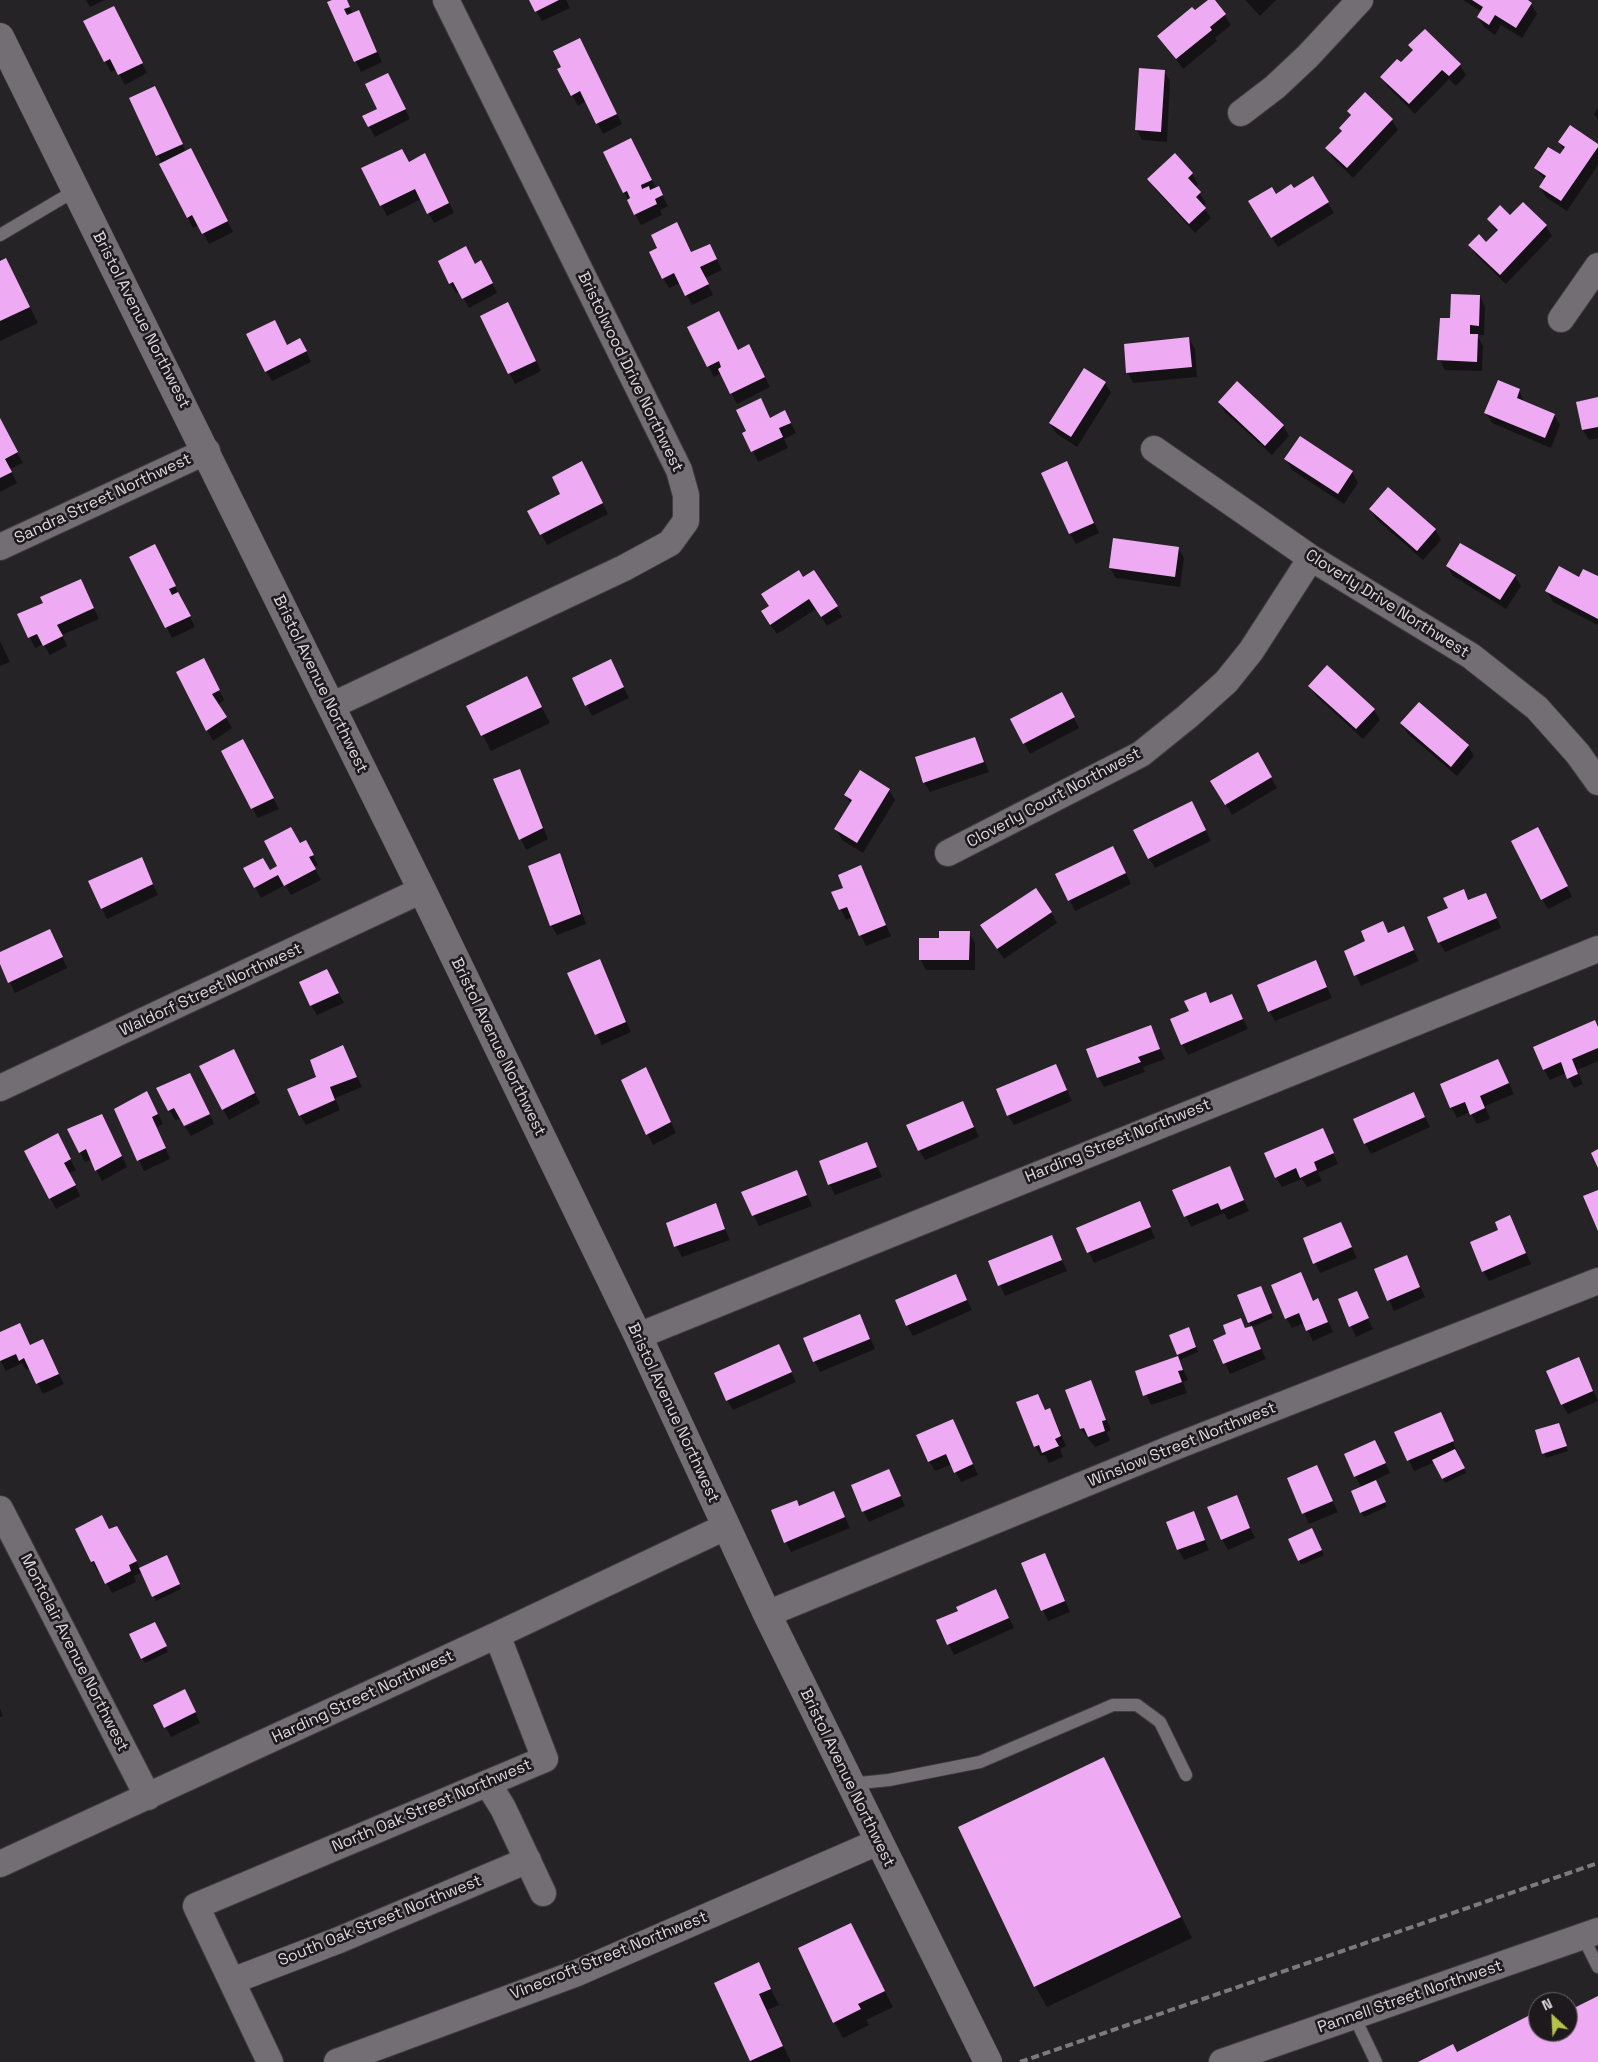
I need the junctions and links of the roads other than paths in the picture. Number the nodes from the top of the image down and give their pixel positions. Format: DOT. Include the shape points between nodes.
graph roads {
  1 [pos="446,0"];
  2 [pos="1360,0"];
  3 [pos="0,37"];
  4 [pos="1241,112"];
  5 [pos="76,190"];
  6 [pos="0,235"];
  7 [pos="1598,266"];
  8 [pos="1561,319"];
  9 [pos="1154,449"];
  10 [pos="207,451"];
  11 [pos="0,547"];
  12 [pos="1311,558"];
  13 [pos="331,706"];
  14 [pos="1598,782"];
  15 [pos="948,854"];
  16 [pos="422,890"];
  17 [pos="1598,949"];
  18 [pos="0,1088"];
  19 [pos="1598,1281"];
  20 [pos="638,1336"];
  21 [pos="0,1509"];
  22 [pos="725,1527"];
  23 [pos="767,1614"];
  24 [pos="497,1636"];
  25 [pos="1186,1775"];
  26 [pos="488,1784"];
  27 [pos="850,1784"];
  28 [pos="148,1796"];
  29 [pos="878,1842"];
  30 [pos="528,1860"];
  31 [pos="0,1864"];
  32 [pos="543,1893"];
  33 [pos="1590,1934"];
  34 [pos="1598,1967"];
  35 [pos="232,1981"];
  36 [pos="1354,2016"];
  37 [pos="270,2062"];
  38 [pos="337,2062"];
  39 [pos="988,2062"];
  40 [pos="1222,2062"];
  41 [pos="1376,2062"];
  1 -- 13 [label="street, Bristolwood Drive Northwest" via="679,470 686,496 686,521 670,543 624,568"];
  2 -- 4 [label="street" via="1308,56 1275,87"];
  3 -- 5 [label="street, Bristol Avenue Northwest"];
  5 -- 6 [label="lane"];
  5 -- 10 [label="street, Bristol Avenue Northwest"];
  7 -- 8 [label="street"];
  9 -- 12 [label="street, Cloverly Drive Northwest"];
  10 -- 11 [label="street, Sandra Street Northwest"];
  10 -- 13 [label="street, Bristol Avenue Northwest"];
  12 -- 14 [label="street, Cloverly Drive Northwest" via="1470,656 1515,690 1553,725"];
  12 -- 15 [label="street, Cloverly Court Northwest" via="1226,682 1188,716 1141,754"];
  13 -- 16 [label="street, Bristol Avenue Northwest"];
  16 -- 18 [label="street, Waldorf Street Northwest"];
  16 -- 20 [label="street, Bristol Avenue Northwest"];
  17 -- 20 [label="street, Harding Street Northwest"];
  19 -- 23 [label="street, Winslow Street Northwest" via="1177,1446"];
  20 -- 22 [label="street, Bristol Avenue Northwest"];
  21 -- 28 [label="street, Montclair Avenue Northwest"];
  22 -- 23 [label="street, Bristol Avenue Northwest"];
  22 -- 24 [label="street, Harding Street Northwest"];
  23 -- 27 [label="street, Bristol Avenue Northwest"];
  24 -- 26 [label="street, North Oak Street Northwest" via="545,1759"];
  24 -- 28 [label="street, Harding Street Northwest"];
  25 -- 27 [label="lane" via="1160,1722 1137,1706 1113,1705 980,1762 889,1780"];
  26 -- 30 [label="street"];
  26 -- 35 [label="street, North Oak Street Northwest" via="196,1906"];
  27 -- 29 [label="street, Bristol Avenue Northwest"];
  28 -- 31 [label="street, Harding Street Northwest"];
  29 -- 38 [label="street, Vinecroft Street Northwest" via="577,1973"];
  29 -- 39 [label="street, Bristol Avenue Northwest"];
  30 -- 32 [label="street"];
  30 -- 35 [label="street, South Oak Street Northwest" via="339,1940"];
  33 -- 34 [label="lane"];
  33 -- 36 [label="street, Pannell Street Northwest"];
  35 -- 37 [label="street"];
  36 -- 40 [label="street, Pannell Street Northwest"];
  36 -- 41 [label="lane"];
}
